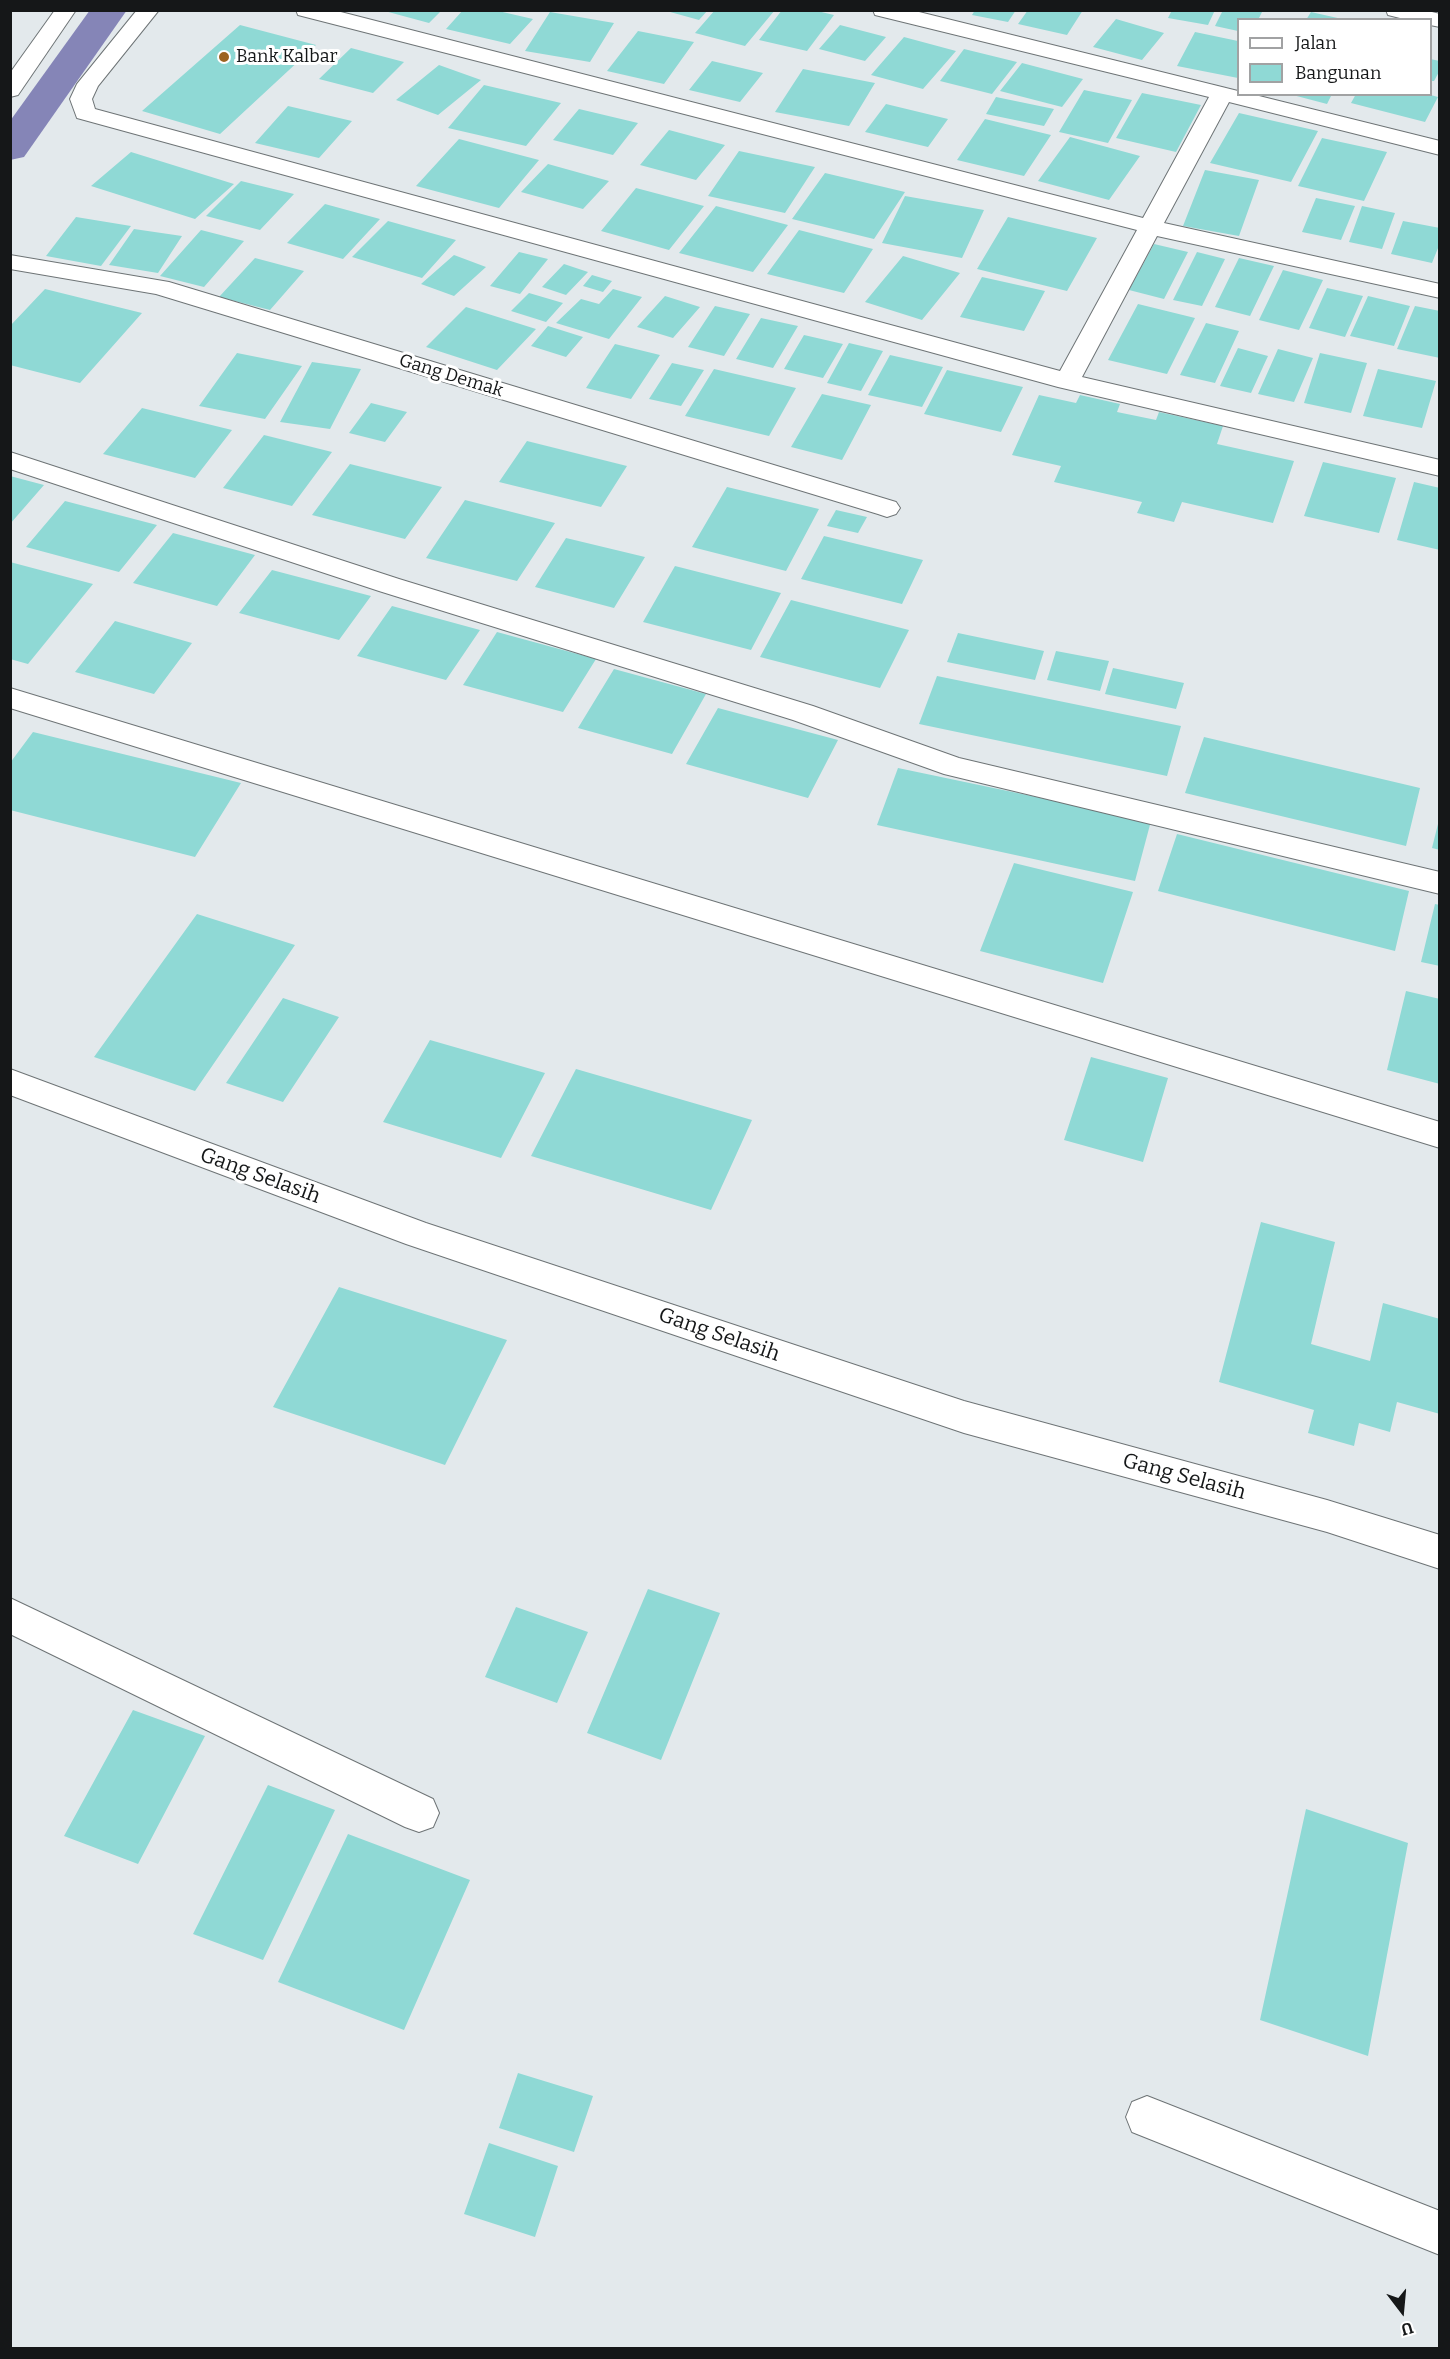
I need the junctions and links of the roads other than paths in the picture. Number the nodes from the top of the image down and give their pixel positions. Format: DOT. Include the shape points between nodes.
graph roads {
  1 [pos="66,10"];
  2 [pos="149,10"];
  3 [pos="306,10"];
  4 [pos="883,10"];
  5 [pos="1396,10"];
  6 [pos="1428,18"];
  7 [pos="10,90"];
  8 [pos="1222,94"];
  9 [pos="1440,148"];
  10 [pos="1151,227"];
  11 [pos="10,262"];
  12 [pos="1440,291"];
  13 [pos="1067,381"];
  14 [pos="10,460"];
  15 [pos="1440,468"];
  16 [pos="887,508"];
  17 [pos="10,698"];
  18 [pos="1440,883"];
  19 [pos="10,1083"];
  20 [pos="1436,1134"];
  21 [pos="1440,1552"];
  22 [pos="10,1615"];
  23 [pos="419,1813"];
  24 [pos="1147,2117"];
  25 [pos="1440,2233"];
  1 -- 7 [label="street"];
  2 -- 13 [label="street" via="88,84 81,99 85,113"];
  3 -- 10 [label="street"];
  4 -- 8 [label="street"];
  5 -- 6 [label="street"];
  8 -- 9 [label="street"];
  8 -- 10 [label="street"];
  10 -- 12 [label="street"];
  10 -- 13 [label="street"];
  11 -- 16 [label="street, Gang Demak" via="160,287"];
  13 -- 15 [label="street"];
  14 -- 18 [label="street" via="389,585 803,713 954,767"];
  17 -- 20 [label="street"];
  19 -- 21 [label="street, Gang Selasih" via="418,1234 964,1417 1327,1516"];
  22 -- 23 [label="street"];
  24 -- 25 [label="street"];
}
